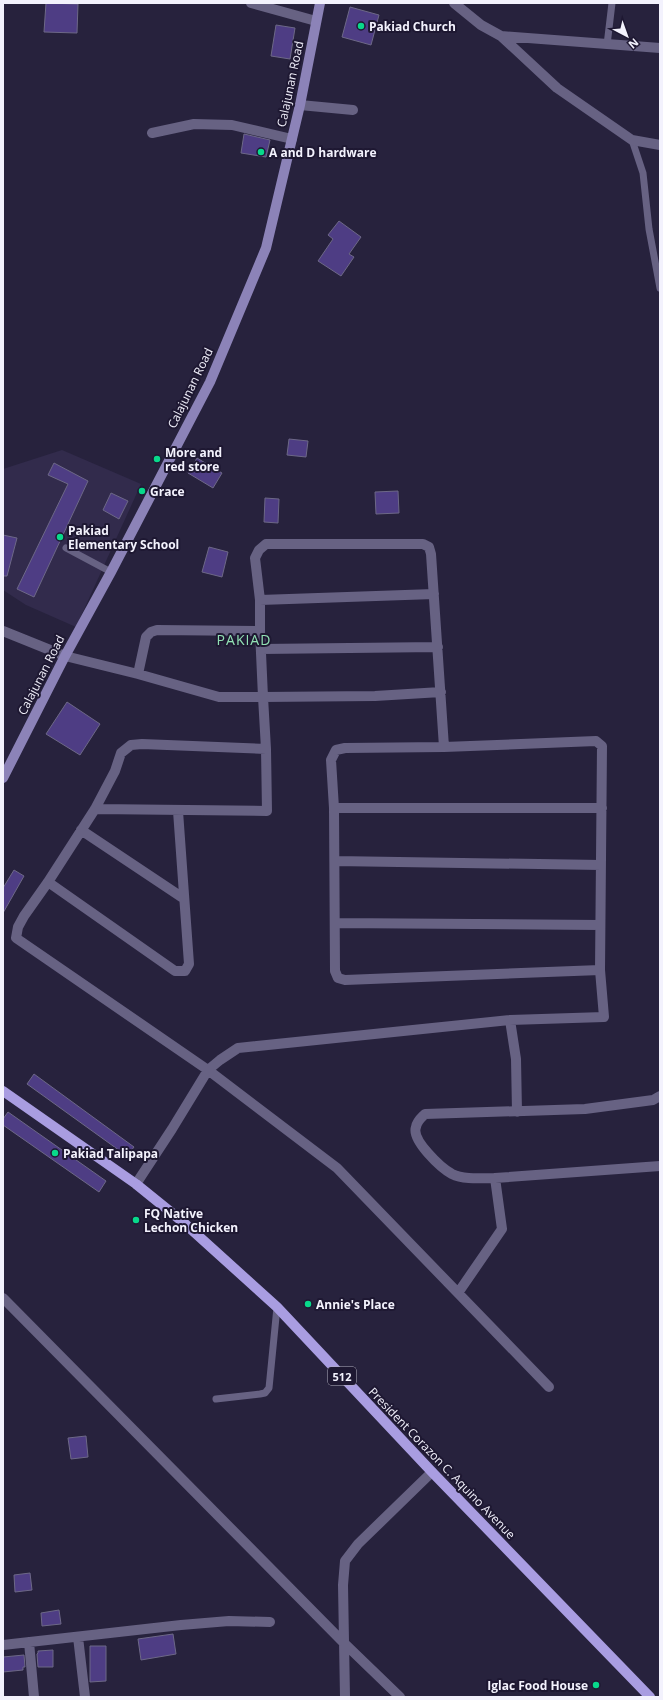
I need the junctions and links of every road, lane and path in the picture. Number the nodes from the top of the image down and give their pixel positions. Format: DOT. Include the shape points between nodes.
graph roads {
  1 [pos="250,3"];
  2 [pos="320,3"];
  3 [pos="454,3"];
  4 [pos="612,3"];
  5 [pos="316,21"];
  6 [pos="501,36"];
  7 [pos="607,45"];
  8 [pos="660,48"];
  9 [pos="300,105"];
  10 [pos="352,110"];
  11 [pos="152,133"];
  12 [pos="292,139"];
  13 [pos="632,140"];
  14 [pos="660,145"];
  15 [pos="660,288"];
  16 [pos="66,548"];
  17 [pos="111,572"];
  18 [pos="434,594"];
  19 [pos="260,600"];
  20 [pos="3,631"];
  21 [pos="260,631"];
  22 [pos="438,648"];
  23 [pos="261,650"];
  24 [pos="65,656"];
  25 [pos="138,674"];
  26 [pos="441,692"];
  27 [pos="263,697"];
  28 [pos="444,747"];
  29 [pos="266,749"];
  30 [pos="3,778"];
  31 [pos="334,808"];
  32 [pos="602,808"];
  33 [pos="95,809"];
  34 [pos="178,811"];
  35 [pos="81,830"];
  36 [pos="335,861"];
  37 [pos="601,865"];
  38 [pos="48,882"];
  39 [pos="183,898"];
  40 [pos="335,923"];
  41 [pos="600,925"];
  42 [pos="600,970"];
  43 [pos="510,1020"];
  44 [pos="208,1070"];
  45 [pos="3,1091"];
  46 [pos="660,1096"];
  47 [pos="516,1112"];
  48 [pos="660,1166"];
  49 [pos="495,1178"];
  50 [pos="136,1184"];
  51 [pos="458,1293"];
  52 [pos="3,1298"];
  53 [pos="278,1307"];
  54 [pos="549,1387"];
  55 [pos="216,1399"];
  56 [pos="432,1472"];
  57 [pos="270,1622"];
  58 [pos="78,1637"];
  59 [pos="29,1642"];
  60 [pos="344,1642"];
  61 [pos="3,1645"];
  62 [pos="34,1697"];
  63 [pos="85,1697"];
  64 [pos="345,1697"];
  65 [pos="400,1697"];
  66 [pos="650,1697"];
  1 -- 5 [label="street"];
  2 -- 5 [label="main road, Calajunan Road"];
  3 -- 6 [label="street" via="481,26"];
  4 -- 7 [label="lane"];
  5 -- 9 [label="main road, Calajunan Road"];
  6 -- 7 [label="street"];
  6 -- 13 [label="street" via="557,88"];
  7 -- 8 [label="street"];
  9 -- 10 [label="street"];
  9 -- 12 [label="main road, Calajunan Road"];
  11 -- 12 [label="street" via="194,124 232,125"];
  12 -- 17 [label="main road, Calajunan Road" via="266,248 210,382"];
  13 -- 14 [label="street"];
  13 -- 15 [label="lane" via="642,174"];
  16 -- 17 [label="lane"];
  17 -- 24 [label="main road, Calajunan Road"];
  18 -- 19 [label="street"];
  18 -- 19 [label="street" via="429,547 423,544 266,544 255,558"];
  18 -- 22 [label="street"];
  19 -- 21 [label="street"];
  20 -- 24 [label="street"];
  21 -- 23 [label="street"];
  21 -- 25 [label="street" via="150,632 146,637"];
  22 -- 23 [label="street"];
  22 -- 26 [label="street"];
  23 -- 27 [label="street"];
  24 -- 25 [label="street"];
  24 -- 30 [label="main road, Calajunan Road"];
  25 -- 27 [label="street" via="219,697"];
  26 -- 27 [label="street" via="375,696"];
  26 -- 28 [label="street"];
  27 -- 29 [label="street"];
  28 -- 31 [label="street" via="336,750 331,760"];
  28 -- 32 [label="street" via="596,741 602,746 603,754"];
  29 -- 33 [label="street" via="131,745 121,753 115,771"];
  29 -- 34 [label="street" via="267,812"];
  31 -- 32 [label="street"];
  31 -- 36 [label="street"];
  32 -- 37 [label="street"];
  33 -- 34 [label="street"];
  33 -- 35 [label="street"];
  34 -- 39 [label="street"];
  35 -- 38 [label="street"];
  35 -- 39 [label="street"];
  36 -- 37 [label="street"];
  36 -- 40 [label="street"];
  37 -- 41 [label="street"];
  38 -- 39 [label="street" via="174,971 185,971 189,964"];
  38 -- 44 [label="street" via="24,916 16,938"];
  40 -- 41 [label="street"];
  40 -- 42 [label="street" via="335,972 338,978 345,980"];
  41 -- 42 [label="street"];
  42 -- 43 [label="street" via="604,1017"];
  43 -- 44 [label="street" via="238,1048"];
  43 -- 47 [label="street" via="516,1059"];
  44 -- 50 [label="street"];
  44 -- 51 [label="street" via="337,1168"];
  45 -- 50 [label="main road, President Corazon C. Aquino Avenue / 512"];
  46 -- 47 [label="street" via="653,1100 585,1109"];
  47 -- 49 [label="street" via="425,1114 415,1128 416,1137 422,1145 452,1174 469,1178"];
  48 -- 49 [label="street"];
  49 -- 51 [label="street" via="502,1229"];
  50 -- 53 [label="main road, President Corazon C. Aquino Avenue / 512" via="183,1222"];
  51 -- 54 [label="street"];
  52 -- 60 [label="street"];
  53 -- 55 [label="lane" via="270,1388 265,1393"];
  53 -- 56 [label="main road, President Corazon C. Aquino Avenue / 512"];
  56 -- 60 [label="street" via="358,1544 345,1561"];
  56 -- 66 [label="main road, President Corazon C. Aquino Avenue / 512"];
  57 -- 58 [label="street" via="181,1625"];
  58 -- 59 [label="street"];
  58 -- 63 [label="street"];
  59 -- 61 [label="street"];
  59 -- 62 [label="street"];
  60 -- 64 [label="street"];
  60 -- 65 [label="street"];
}
